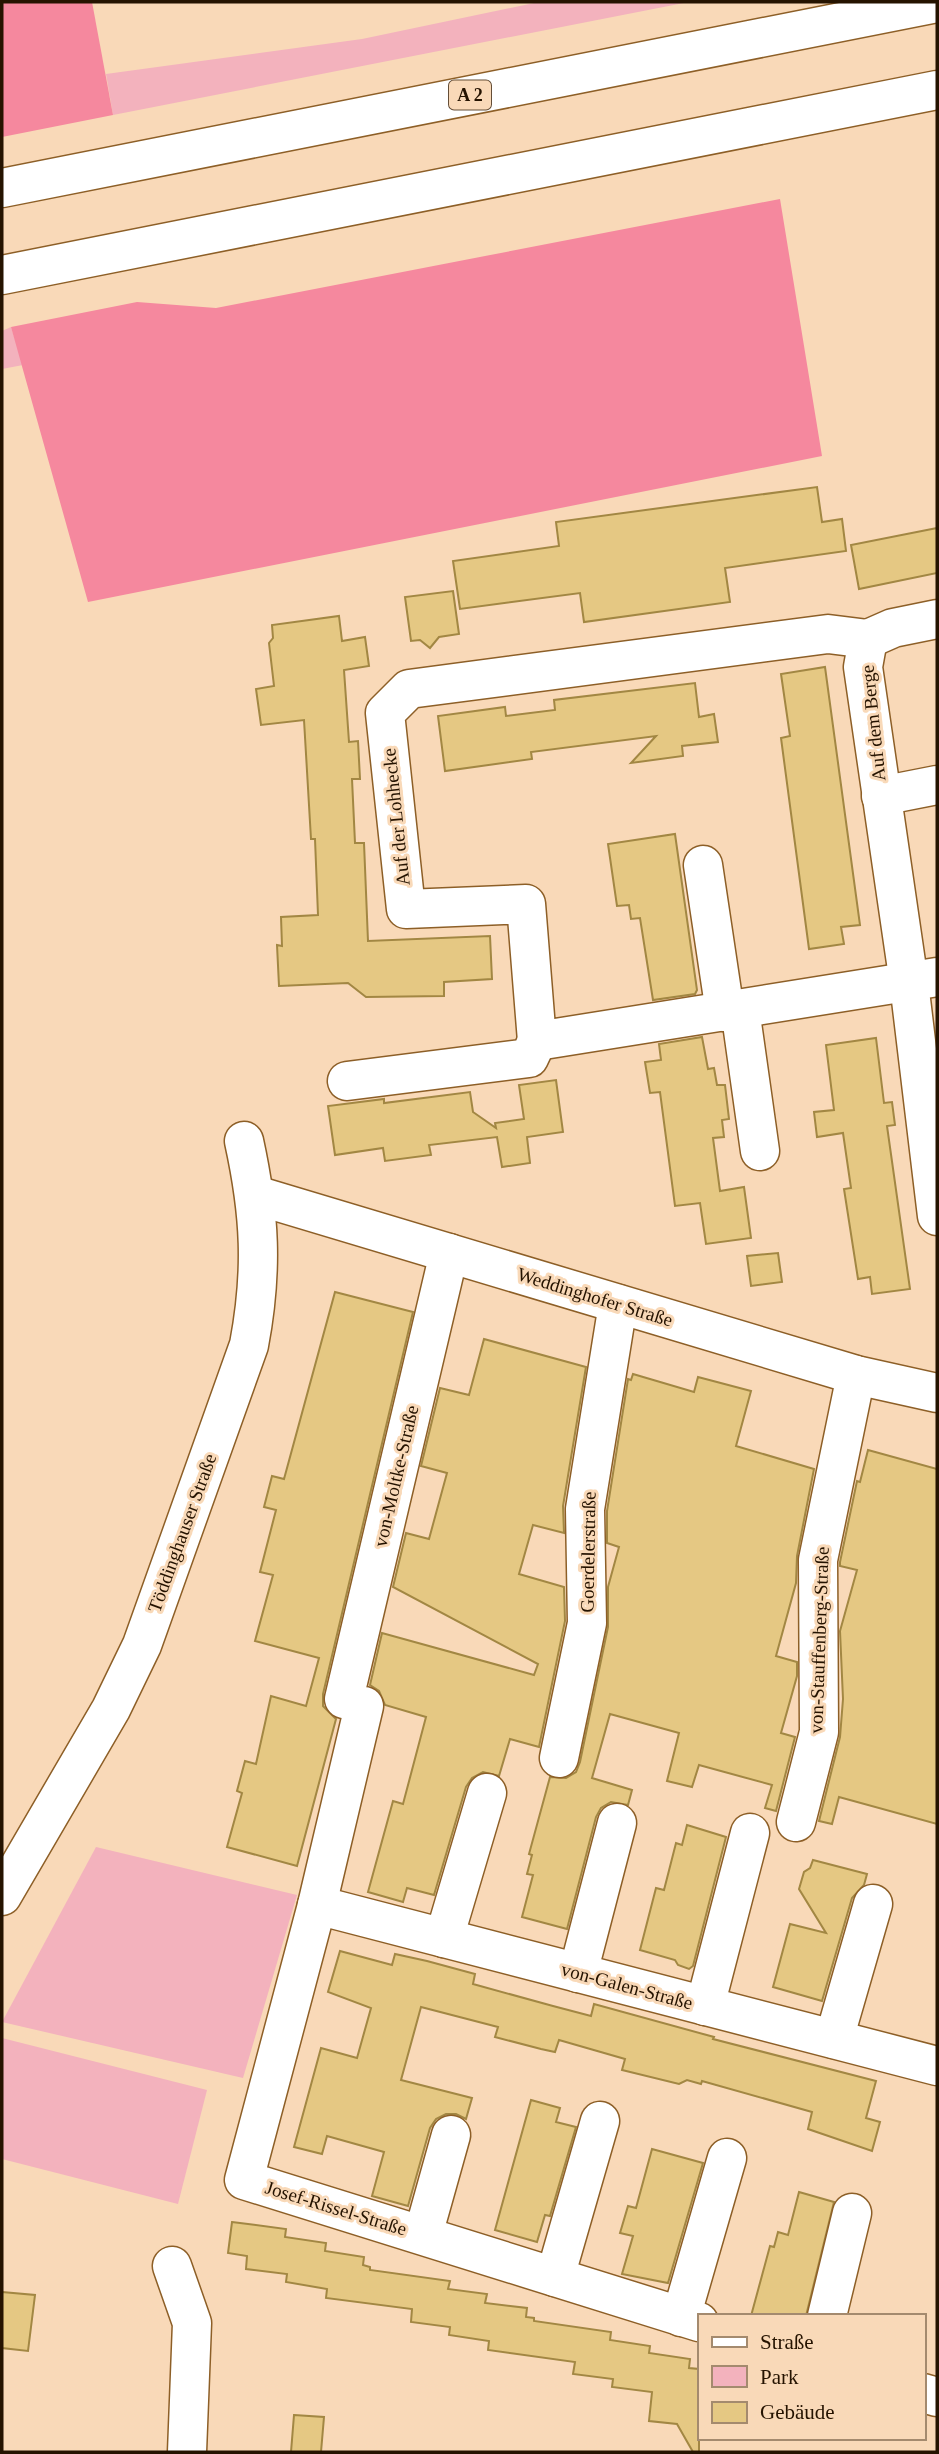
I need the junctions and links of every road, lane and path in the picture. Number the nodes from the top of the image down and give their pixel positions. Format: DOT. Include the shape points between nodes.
graph roads {
  1 [pos="937,3"];
  2 [pos="937,90"];
  3 [pos="2,188"];
  4 [pos="2,275"];
  5 [pos="937,619"];
  6 [pos="868,639"];
  7 [pos="937,785"];
  8 [pos="881,796"];
  9 [pos="703,864"];
  10 [pos="923,980"];
  11 [pos="733,1011"];
  12 [pos="537,1041"];
  13 [pos="347,1081"];
  14 [pos="244,1142"];
  15 [pos="760,1152"];
  16 [pos="936,1192"];
  17 [pos="255,1195"];
  18 [pos="449,1253"];
  19 [pos="618,1304"];
  20 [pos="856,1375"];
  21 [pos="937,1393"];
  22 [pos="559,1758"];
  23 [pos="487,1793"];
  24 [pos="796,1822"];
  25 [pos="617,1824"];
  26 [pos="750,1833"];
  27 [pos="2,1896"];
  28 [pos="873,1904"];
  29 [pos="317,1905"];
  30 [pos="444,1938"];
  31 [pos="578,1973"];
  32 [pos="705,2006"];
  33 [pos="834,2039"];
  34 [pos="937,2066"];
  35 [pos="600,2121"];
  36 [pos="451,2135"];
  37 [pos="727,2158"];
  38 [pos="852,2213"];
  39 [pos="423,2235"];
  40 [pos="172,2266"];
  41 [pos="555,2277"];
  42 [pos="827,2314"];
  43 [pos="690,2319"];
  44 [pos="187,2452"];
  1 -- 3 [label="main road, A 2"];
  2 -- 4 [label="main road"];
  5 -- 6 [label="main road, Auf dem Berge" via="893,628"];
  6 -- 8 [label="main road, Auf dem Berge" via="863,667"];
  6 -- 12 [label="main road, Auf der Lohhecke" via="828,634 409,689 385,713 406,909 526,904"];
  7 -- 8 [label="main road, Auf dem Berge"];
  8 -- 10 [label="main road, Auf dem Berge"];
  9 -- 11 [label="main road"];
  10 -- 11 [label="main road"];
  10 -- 16 [label="main road, Auf dem Berge"];
  11 -- 12 [label="main road"];
  11 -- 15 [label="main road"];
  12 -- 13 [label="main road" via="529,1058"];
  14 -- 17 [label="main road, Töddinghauser Straße"];
  17 -- 18 [label="main road, Weddinghofer Straße"];
  17 -- 27 [label="main road, Töddinghauser Straße" via="259,1293 249,1345 142,1645 111,1709"];
  18 -- 19 [label="main road, Weddinghofer Straße"];
  18 -- 29 [label="main road, von-Moltke-Straße" via="354,1702"];
  19 -- 20 [label="main road, Weddinghofer Straße"];
  19 -- 22 [label="main road, Goerdelerstraße" via="585,1508 587,1623"];
  20 -- 21 [label="main road, Weddinghofer Straße"];
  20 -- 24 [label="main road, von-Stauffenberg-Straße" via="818,1560 819,1732"];
  23 -- 30 [label="main road"];
  25 -- 31 [label="main road"];
  26 -- 32 [label="main road"];
  28 -- 33 [label="main road"];
  29 -- 30 [label="main road, von-Galen-Straße"];
  29 -- 39 [label="main road, Josef-Rissel-Straße" via="244,2179"];
  30 -- 31 [label="main road, von-Galen-Straße"];
  31 -- 32 [label="main road, von-Galen-Straße"];
  32 -- 33 [label="main road, von-Galen-Straße"];
  33 -- 34 [label="main road, von-Galen-Straße"];
  35 -- 41 [label="main road"];
  36 -- 39 [label="main road"];
  37 -- 43 [label="main road"];
  38 -- 42 [label="main road"];
  39 -- 41 [label="main road, Josef-Rissel-Straße"];
  40 -- 44 [label="main road" via="192,2323"];
  41 -- 43 [label="main road, Josef-Rissel-Straße"];
}
